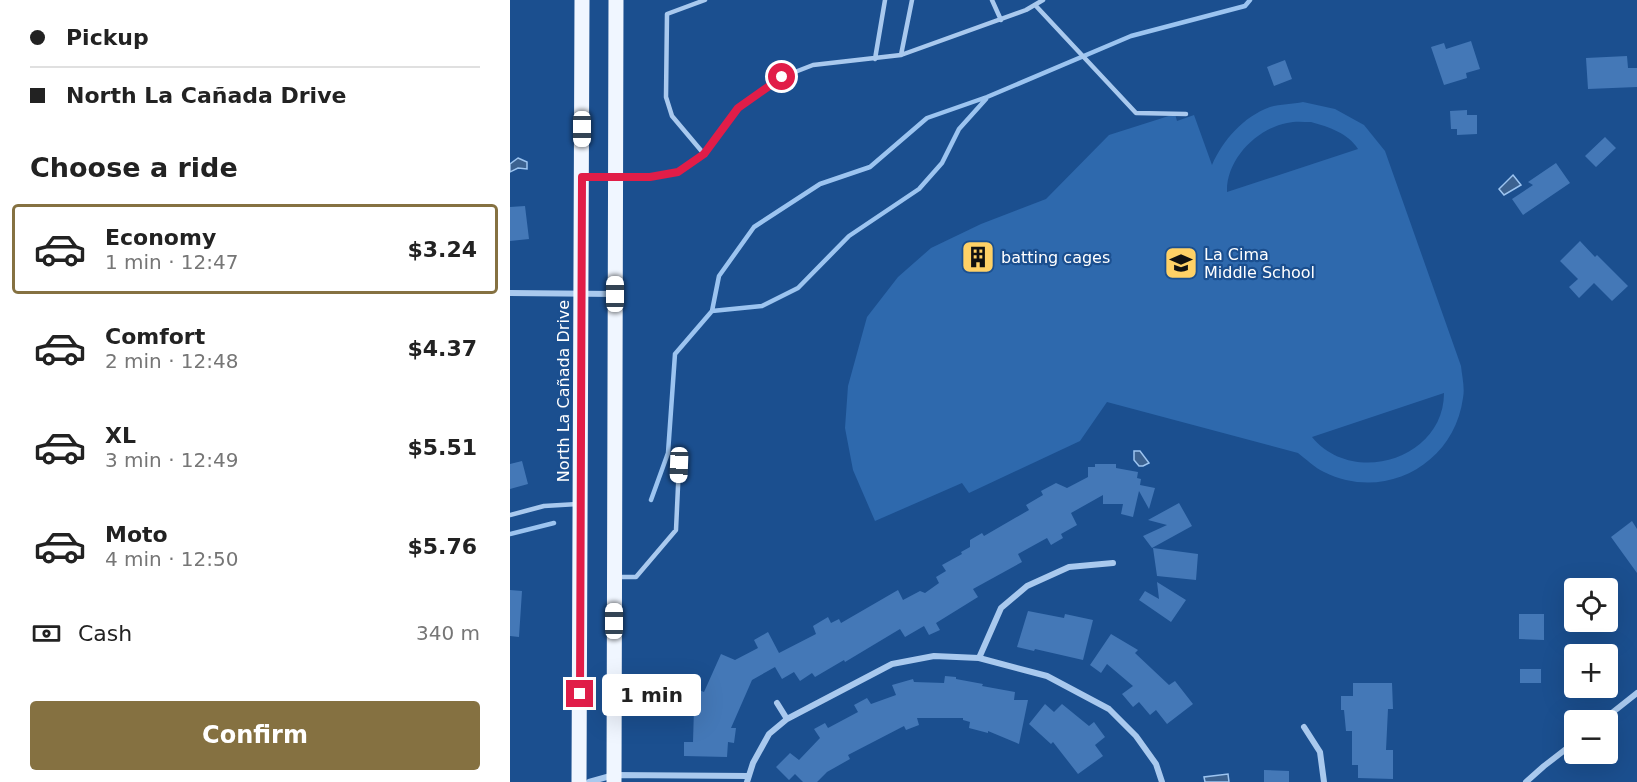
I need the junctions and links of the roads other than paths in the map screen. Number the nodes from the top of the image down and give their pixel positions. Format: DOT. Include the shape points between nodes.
graph roads {
  1 [pos="582,0"];
  2 [pos="616,0"];
  3 [pos="705,0"];
  4 [pos="885,0"];
  5 [pos="912,0"];
  6 [pos="992,0"];
  7 [pos="1043,0"];
  8 [pos="1036,6"];
  9 [pos="1001,20"];
  10 [pos="900,55"];
  11 [pos="874,59"];
  12 [pos="1186,114"];
  13 [pos="704,154"];
  14 [pos="582,177"];
  15 [pos="616,177"];
  16 [pos="510,293"];
  17 [pos="581,293"];
  18 [pos="615,294"];
  19 [pos="679,465"];
  20 [pos="580,504"];
  21 [pos="510,515"];
  22 [pos="1113,563"];
  23 [pos="614,577"];
  24 [pos="979,658"];
  25 [pos="1637,693"];
  26 [pos="777,704"];
  27 [pos="1616,710"];
  28 [pos="787,719"];
  29 [pos="1304,727"];
  30 [pos="1564,751"];
  31 [pos="614,779"];
  32 [pos="747,779"];
  33 [pos="579,782"];
  34 [pos="589,782"];
  35 [pos="1162,782"];
  36 [pos="1324,782"];
  37 [pos="1526,782"];
  1 -- 14 [label="main road, North La Cañada Drive"];
  2 -- 15 [label="main road"];
  3 -- 13 [label="lane" via="667,14 666,98 672,116"];
  4 -- 11 [label="lane"];
  5 -- 10 [label="lane"];
  6 -- 9 [label="lane"];
  7 -- 8 [label="lane"];
  8 -- 9 [label="lane"];
  8 -- 12 [label="lane" via="1136,113"];
  9 -- 10 [label="lane"];
  10 -- 11 [label="lane"];
  11 -- 13 [label="lane" via="813,65 782,77 738,108"];
  13 -- 15 [label="lane" via="678,172"];
  14 -- 15 [label="lane"];
  14 -- 17 [label="main road, North La Cañada Drive"];
  15 -- 18 [label="main road"];
  16 -- 17 [label="street"];
  17 -- 18 [label="street"];
  17 -- 20 [label="main road, North La Cañada Drive"];
  18 -- 23 [label="main road"];
  19 -- 23 [label="lane" via="676,530 636,577"];
  20 -- 21 [label="lane" via="544,506"];
  20 -- 33 [label="main road, North La Cañada Drive"];
  22 -- 24 [label="street" via="1069,567 1027,586 1001,608"];
  23 -- 31 [label="main road"];
  24 -- 28 [label="street" via="934,656 892,664"];
  24 -- 35 [label="street" via="1047,676 1109,709 1136,736 1156,764"];
  25 -- 27 [label="street"];
  26 -- 28 [label="street"];
  28 -- 32 [label="street" via="769,734"];
  29 -- 36 [label="street" via="1320,752"];
  30 -- 37 [label="street"];
  31 -- 32 [label="street"];
  31 -- 34 [label="street"];
}
